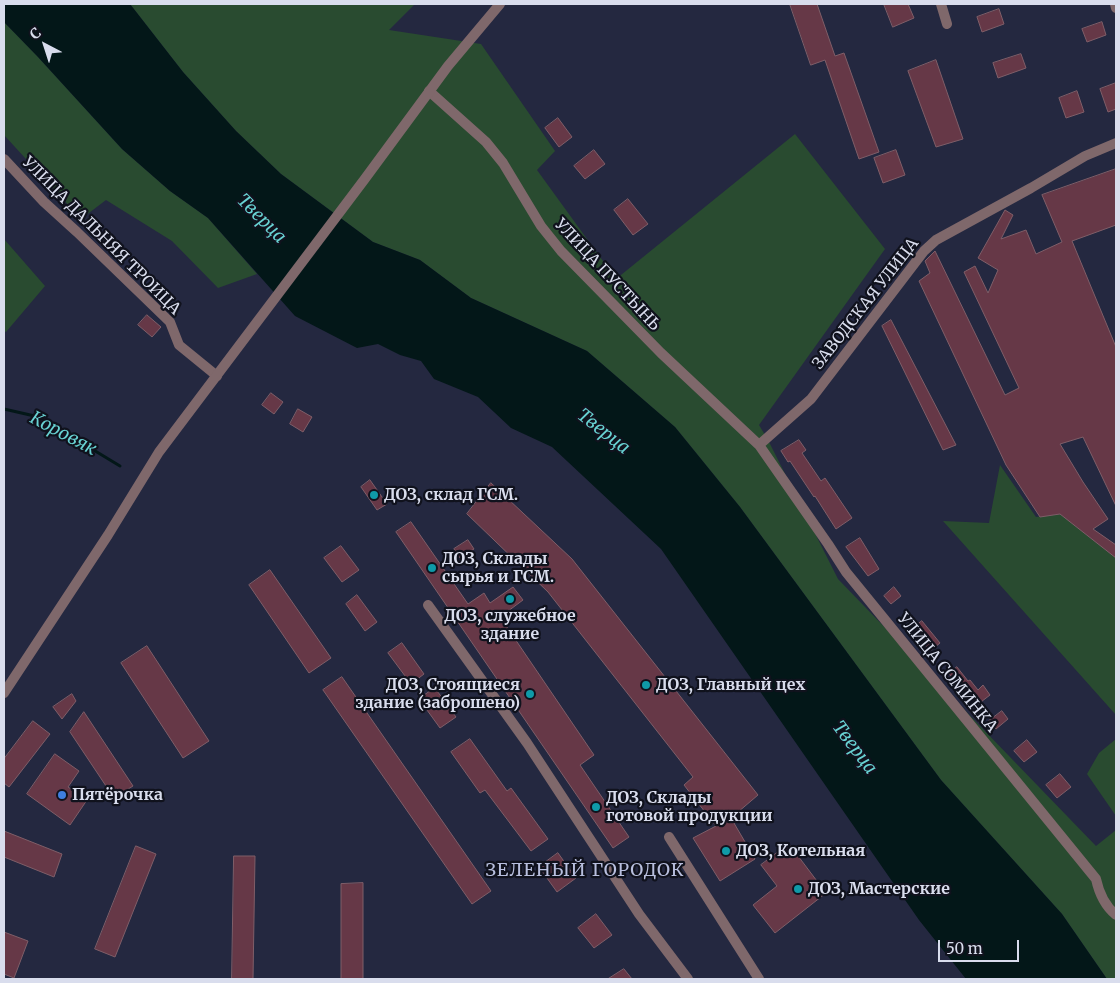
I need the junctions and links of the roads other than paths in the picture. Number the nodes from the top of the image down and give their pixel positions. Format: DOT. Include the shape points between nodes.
graph roads {
  1 [pos="500,4"];
  2 [pos="941,4"];
  3 [pos="1115,4"];
  4 [pos="1116,8"];
  5 [pos="947,24"];
  6 [pos="429,91"];
  7 [pos="1116,144"];
  8 [pos="4,159"];
  9 [pos="217,376"];
  10 [pos="759,445"];
  11 [pos="428,605"];
  12 [pos="4,693"];
  13 [pos="669,837"];
  14 [pos="1116,915"];
  15 [pos="688,979"];
  16 [pos="759,979"];
  1 -- 6 [label="street"];
  2 -- 5 [label="street"];
  3 -- 4 [label="street"];
  6 -- 9 [label="street"];
  6 -- 10 [label="street, УЛИЦА ПУСТЫНЬ" via="486,142 503,163 540,226 561,251 661,353"];
  7 -- 10 [label="street, ЗАВОДСКАЯ УЛИЦА" via="1085,156 936,240 924,251 811,399"];
  8 -- 9 [label="street, УЛИЦА ДАЛЬНЯЯ ТРОИЦА" via="44,202 170,322 179,345"];
  9 -- 12 [label="street" via="159,452"];
  10 -- 14 [label="street, УЛИЦА СОМИНКА" via="846,572 1096,879 1098,892"];
  11 -- 15 [label="street"];
  13 -- 16 [label="street"];
}
